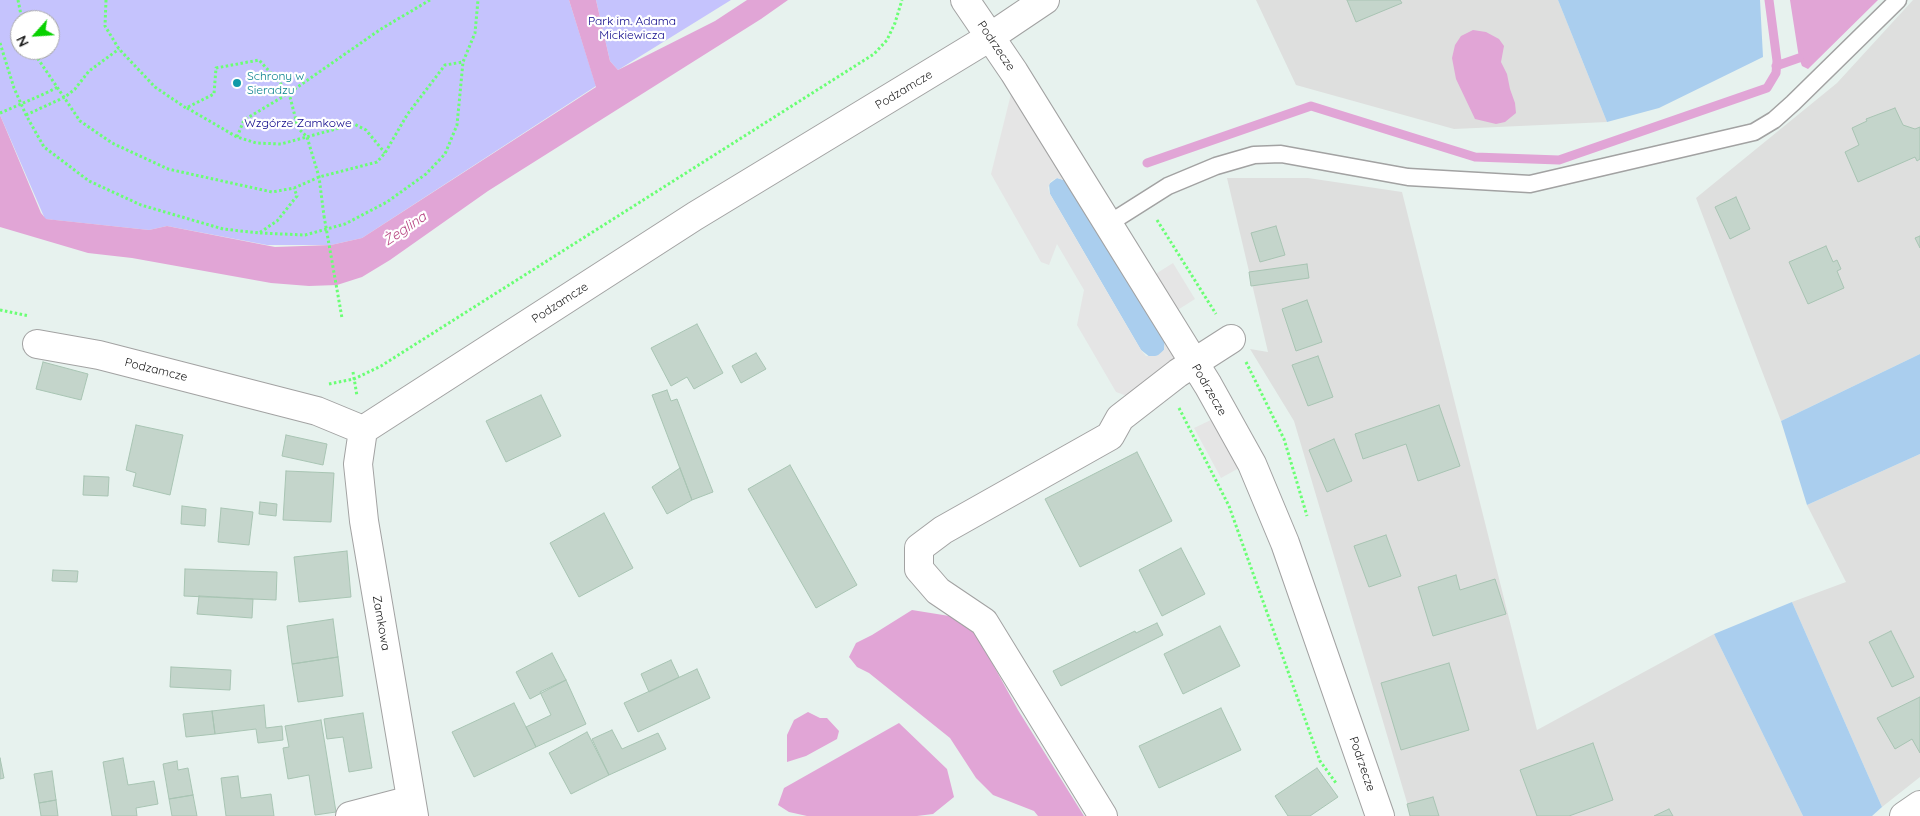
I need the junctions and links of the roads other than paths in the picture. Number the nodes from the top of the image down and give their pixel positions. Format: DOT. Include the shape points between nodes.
graph roads {
  1 [pos="965,0"];
  2 [pos="1045,0"];
  3 [pos="1898,0"];
  4 [pos="990,37"];
  5 [pos="1108,224"];
  6 [pos="1231,339"];
  7 [pos="37,344"];
  8 [pos="1194,363"];
  9 [pos="363,430"];
  10 [pos="1920,805"];
  11 [pos="413,808"];
  12 [pos="350,816"];
  13 [pos="1102,816"];
  14 [pos="1380,816"];
  15 [pos="1904,816"];
  1 -- 4 [label="street, Podrzecze"];
  2 -- 4 [label="street, Podzamcze"];
  3 -- 5 [label="lane" via="1793,104 1754,132 1530,184 1408,177 1281,154 1254,155 1216,166 1168,186"];
  4 -- 5 [label="street, Podrzecze"];
  4 -- 9 [label="street, Podzamcze" via="695,216"];
  5 -- 8 [label="street, Podrzecze"];
  6 -- 8 [label="street"];
  7 -- 9 [label="street, Podzamcze" via="99,355 317,411"];
  8 -- 13 [label="street" via="1120,418 1110,436 943,530 919,548 919,569 938,591 984,622"];
  8 -- 14 [label="street, Podrzecze" via="1252,464 1285,543"];
  9 -- 11 [label="street, Zamkowa" via="358,464 364,521"];
  10 -- 15 [label="street"];
  11 -- 12 [label="street"];
}
